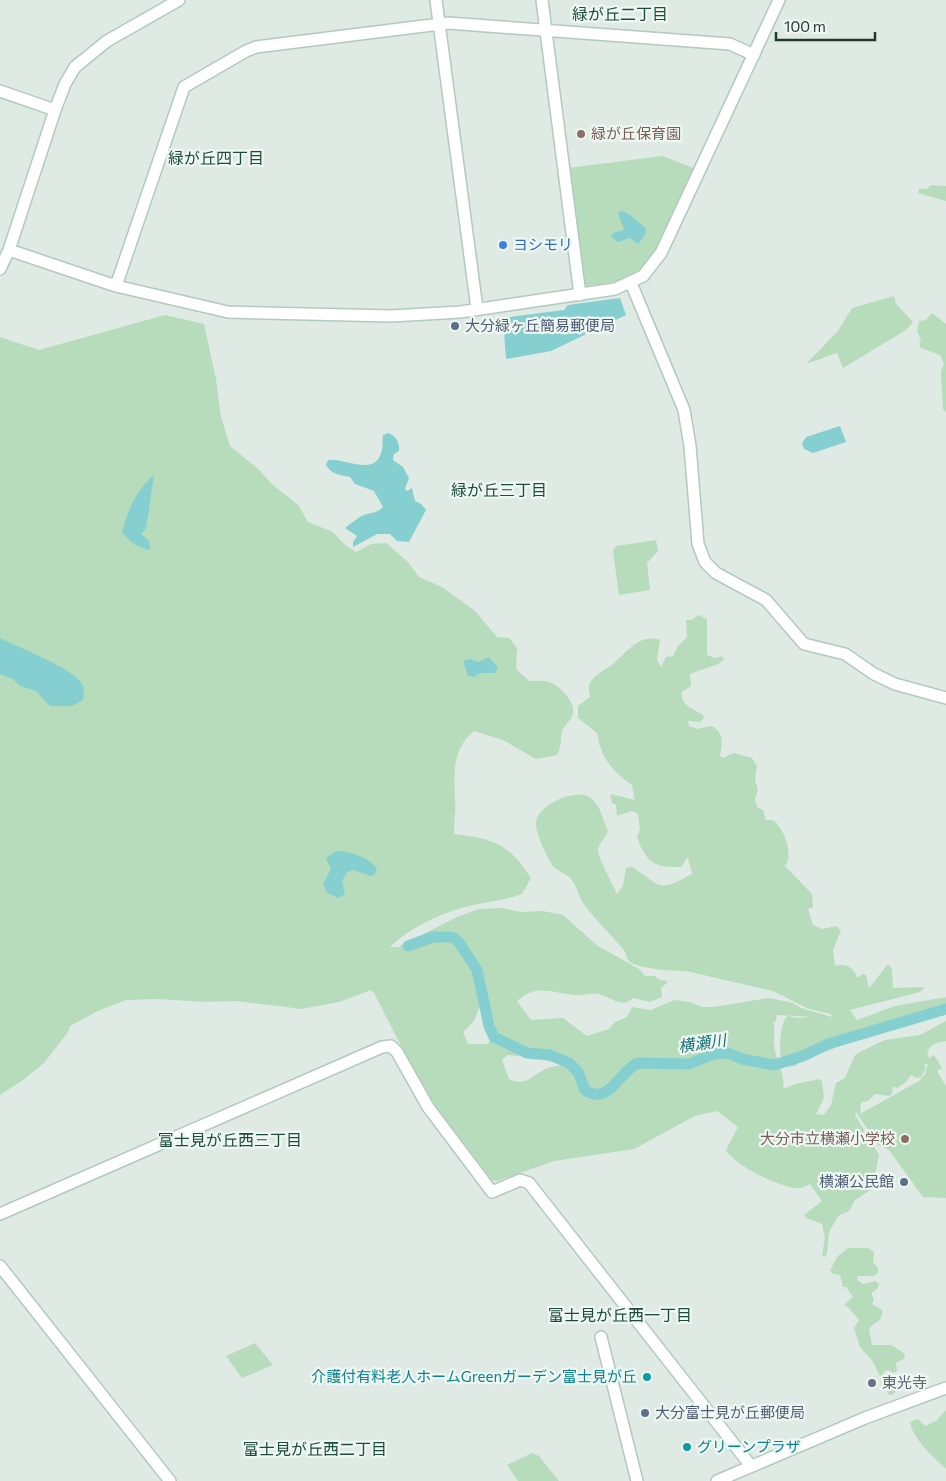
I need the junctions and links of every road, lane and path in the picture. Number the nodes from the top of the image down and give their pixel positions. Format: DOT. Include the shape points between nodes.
graph roads {
  1 [pos="179,0"];
  2 [pos="436,0"];
  3 [pos="542,0"];
  4 [pos="779,0"];
  5 [pos="439,24"];
  6 [pos="546,31"];
  7 [pos="754,54"];
  8 [pos="0,91"];
  9 [pos="55,110"];
  10 [pos="9,250"];
  11 [pos="0,269"];
  12 [pos="631,282"];
  13 [pos="116,286"];
  14 [pos="580,295"];
  15 [pos="477,309"];
  16 [pos="946,698"];
  17 [pos="0,1214"];
  18 [pos="0,1266"];
  19 [pos="601,1337"];
  20 [pos="946,1388"];
  21 [pos="752,1466"];
  22 [pos="170,1481"];
  23 [pos="637,1481"];
  24 [pos="717,1481"];
  1 -- 9 [label="street" via="85,57 70,75"];
  2 -- 5 [label="street"];
  3 -- 6 [label="street"];
  4 -- 7 [label="street"];
  5 -- 6 [label="street"];
  5 -- 13 [label="street" via="256,47 188,82"];
  5 -- 15 [label="street"];
  6 -- 7 [label="street" via="730,44"];
  6 -- 14 [label="street"];
  7 -- 12 [label="street" via="661,253 647,272"];
  8 -- 9 [label="street"];
  9 -- 10 [label="street"];
  10 -- 11 [label="street"];
  10 -- 13 [label="street"];
  12 -- 14 [label="street" via="615,289"];
  12 -- 16 [label="street" via="684,410 690,440 698,544 705,562 716,573 766,600 804,644 845,654 895,684"];
  13 -- 15 [label="street" via="228,312 391,316"];
  14 -- 15 [label="street"];
  17 -- 21 [label="street" via="365,1054 391,1046 428,1107 492,1192 518,1180 529,1183"];
  18 -- 22 [label="street"];
  19 -- 23 [label="street"];
  20 -- 21 [label="street"];
  21 -- 24 [label="street"];
}
